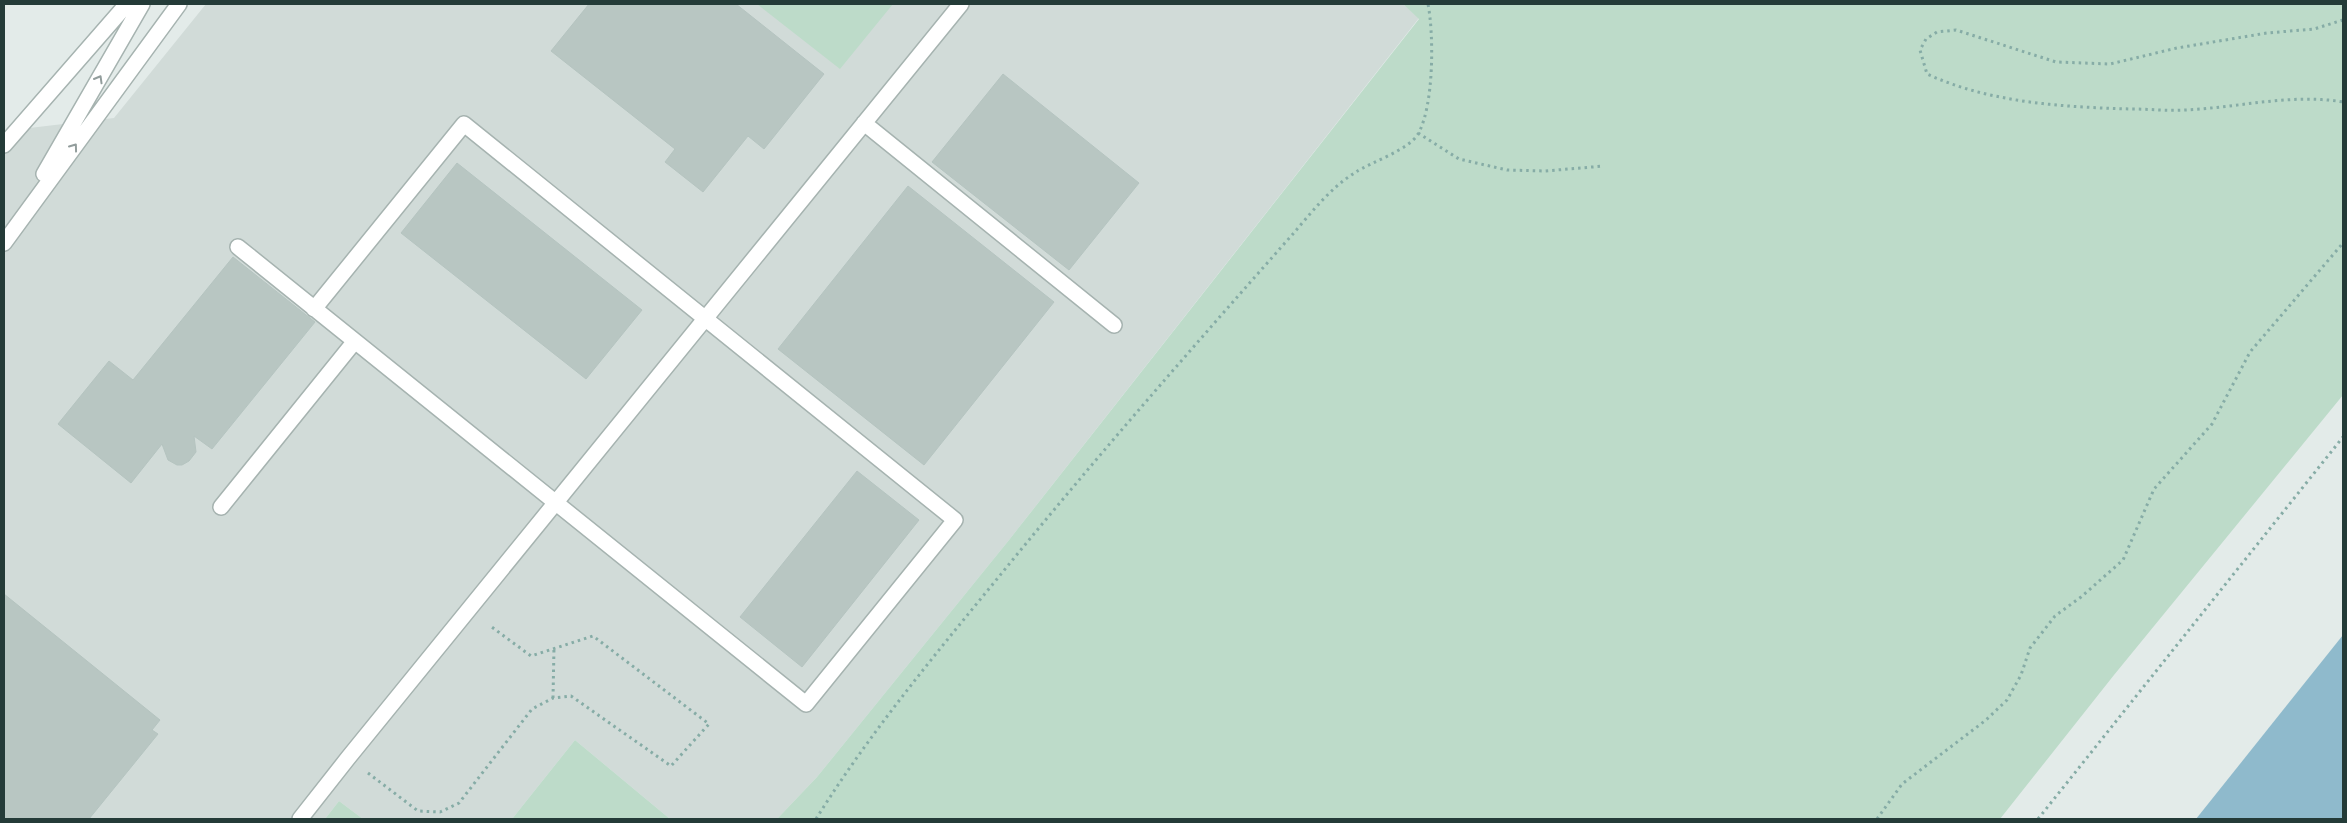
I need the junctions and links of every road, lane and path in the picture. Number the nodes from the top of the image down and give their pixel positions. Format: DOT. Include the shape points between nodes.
graph roads {
  1 [pos="128,4"];
  2 [pos="142,4"];
  3 [pos="179,4"];
  4 [pos="961,4"];
  5 [pos="1428,4"];
  6 [pos="2343,20"];
  7 [pos="2343,102"];
  8 [pos="864,124"];
  9 [pos="1418,133"];
  10 [pos="4,145"];
  11 [pos="1604,166"];
  12 [pos="4,243"];
  13 [pos="2343,243"];
  14 [pos="238,247"];
  15 [pos="314,309"];
  16 [pos="705,318"];
  17 [pos="1114,325"];
  18 [pos="355,342"];
  19 [pos="2343,437"];
  20 [pos="555,503"];
  21 [pos="221,507"];
  22 [pos="468,610"];
  23 [pos="554,647"];
  24 [pos="553,698"];
  25 [pos="348,758"];
  26 [pos="300,819"];
  27 [pos="816,819"];
  28 [pos="1877,819"];
  29 [pos="2038,819"];
  1 -- 10 [label="street"];
  12 -- 2 [label="street, one-way"];
  12 -- 3 [label="street, one-way"];
  4 -- 8 [label="street"];
  5 -- 9 [label="path" via="1431,23 1428,102"];
  6 -- 7 [label="path" via="2314,29 2177,48 2110,64 2056,62 1956,30 1937,32 1926,39 1920,50 1927,74 1942,81 1979,92 2070,107 2184,110 2277,101"];
  8 -- 16 [label="street"];
  8 -- 17 [label="street"];
  9 -- 11 [label="path" via="1459,159 1507,170 1545,171"];
  9 -- 27 [label="path" via="1389,156 1355,172 1318,205 1167,376 906,690"];
  13 -- 28 [label="path" via="2250,352 2212,424 2154,489 2123,560 2055,616 2030,648 2022,675 2007,700 1902,784"];
  14 -- 15 [label="street"];
  15 -- 16 [label="street" via="464,124"];
  15 -- 18 [label="street"];
  16 -- 20 [label="street"];
  16 -- 20 [label="street" via="955,520 825,681 806,704"];
  18 -- 20 [label="street"];
  18 -- 21 [label="street"];
  19 -- 29 [label="path"];
  20 -- 22 [label="street"];
  22 -- 23 [label="path" via="531,656"];
  22 -- 25 [label="street"];
  23 -- 24 [label="path"];
  23 -- 24 [label="path" via="593,636 709,724 672,766 571,696"];
  24 -- 25 [label="path" via="532,709 459,803 440,812 418,811"];
  25 -- 26 [label="street"];
}
